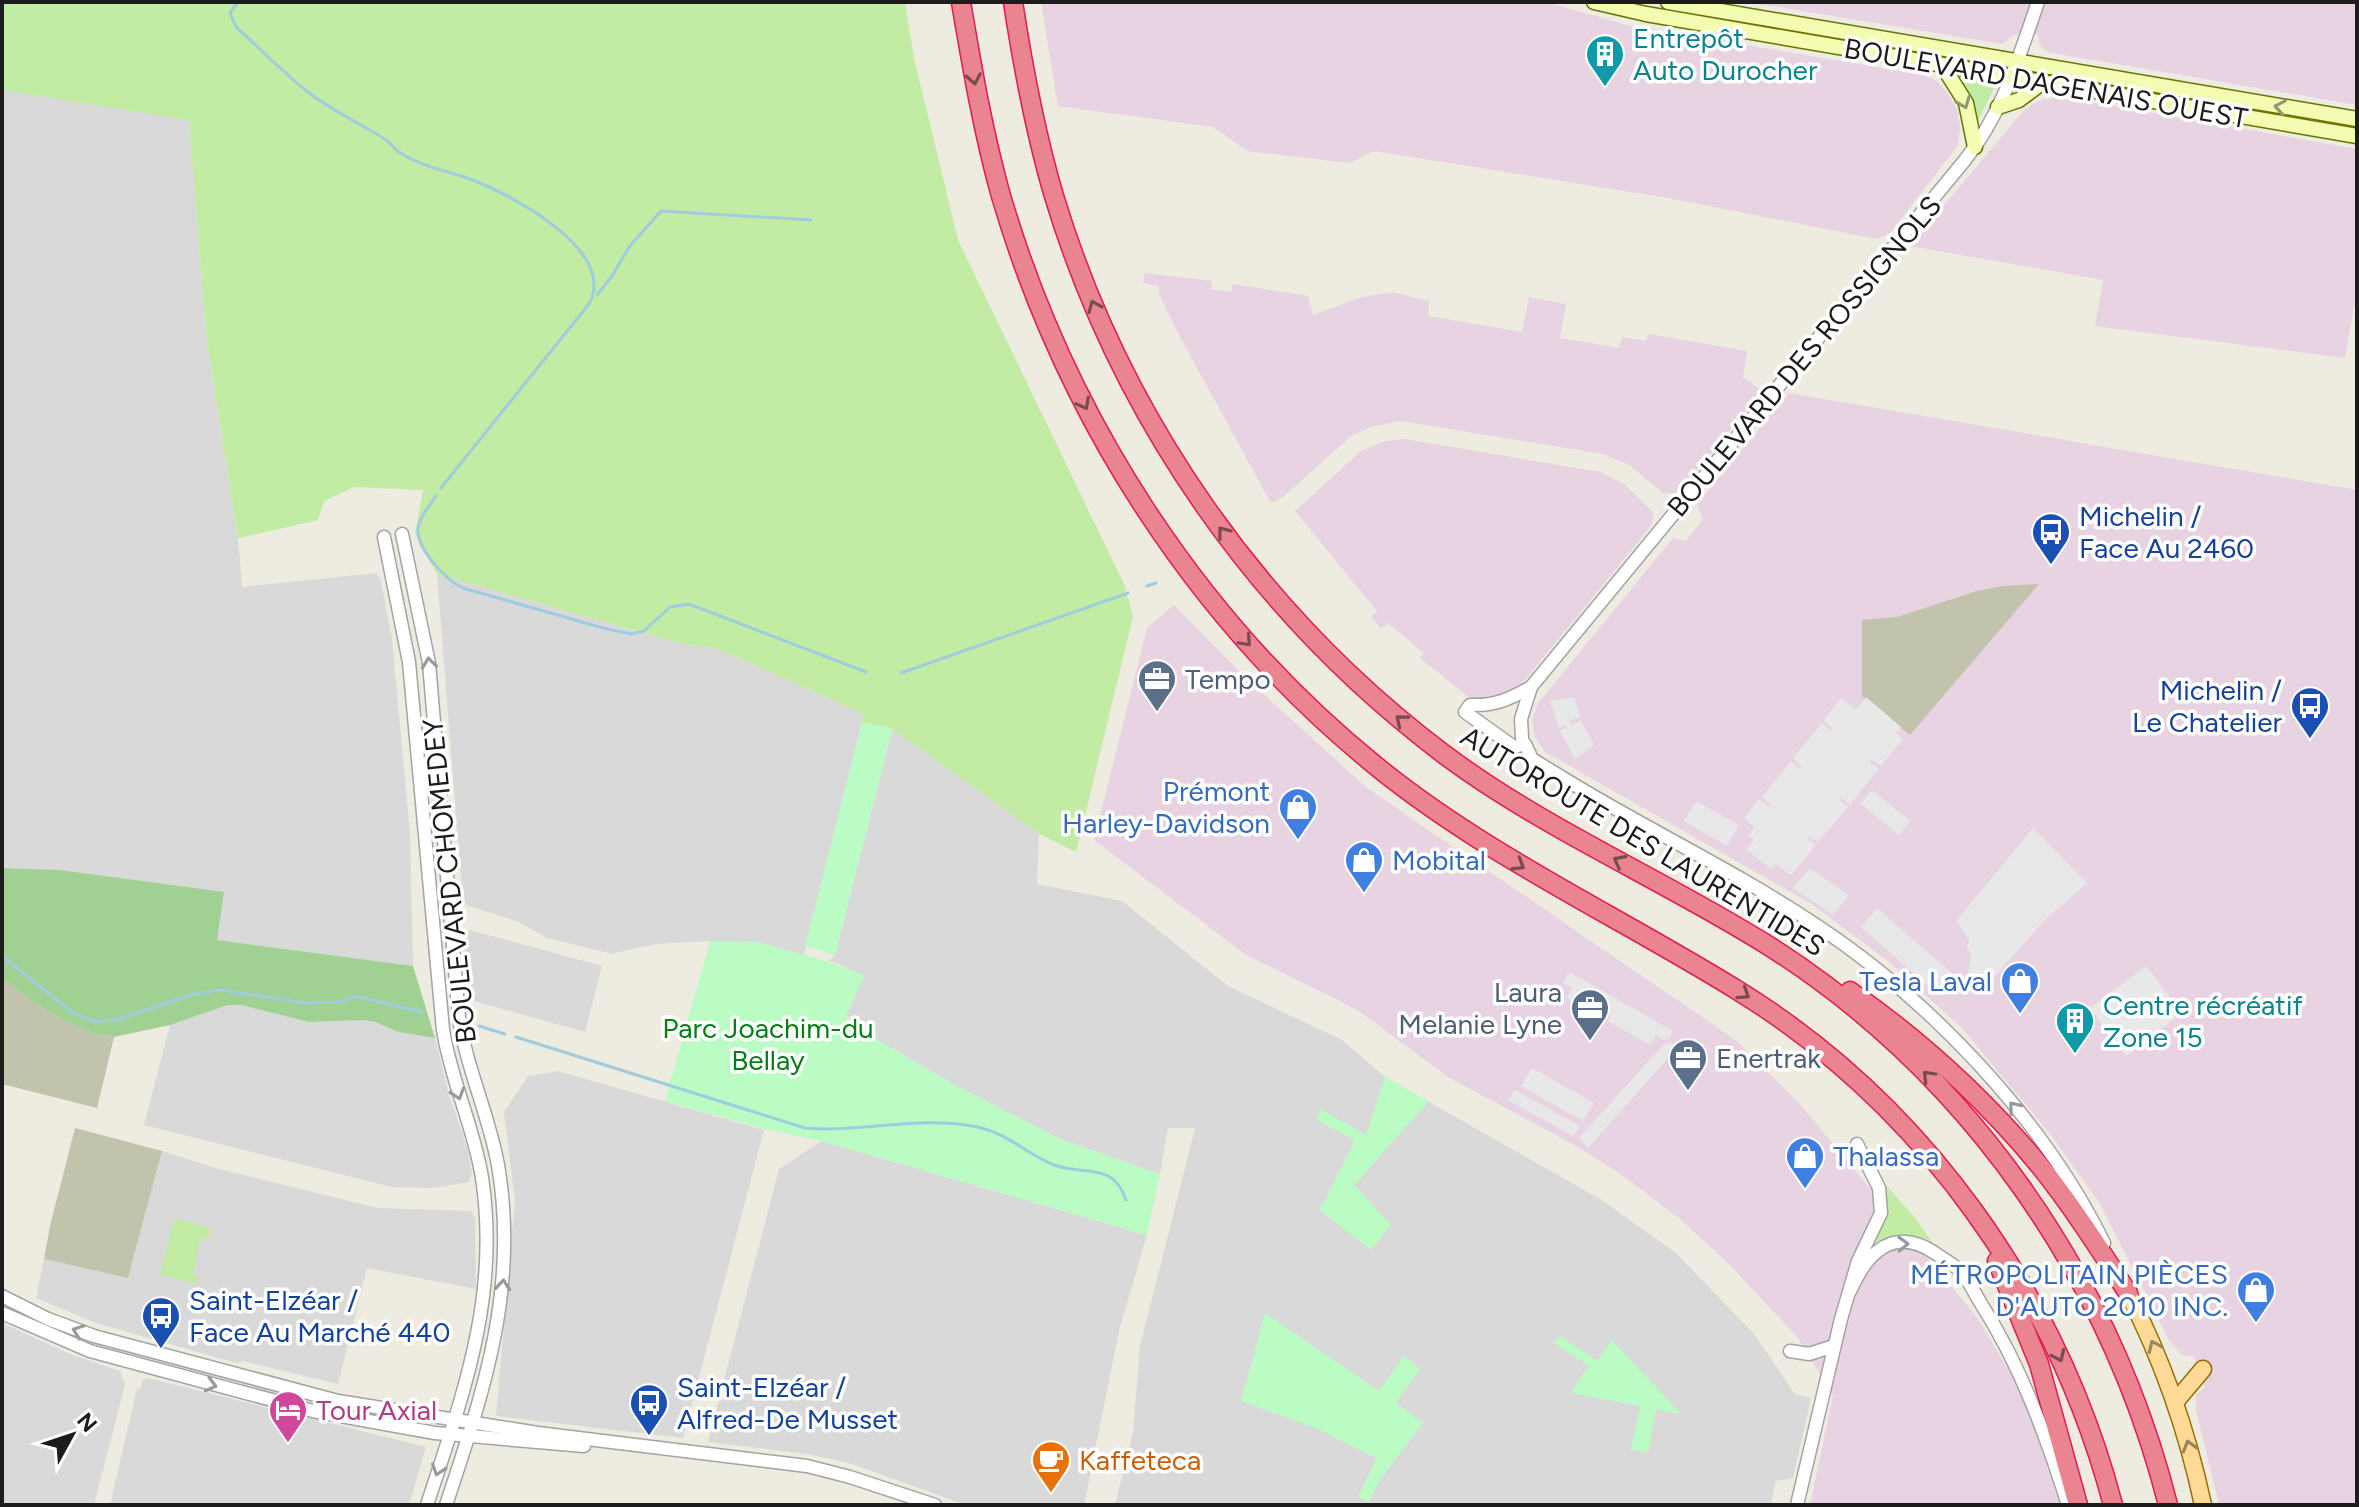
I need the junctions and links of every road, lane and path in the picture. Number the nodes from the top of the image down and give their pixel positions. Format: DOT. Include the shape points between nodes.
graph roads {
  1 [pos="961,2"];
  2 [pos="1013,2"];
  3 [pos="1594,2"];
  4 [pos="1668,2"];
  5 [pos="2038,2"];
  6 [pos="2017,61"];
  7 [pos="1942,65"];
  8 [pos="2011,77"];
  9 [pos="2043,82"];
  10 [pos="1998,107"];
  11 [pos="2357,119"];
  12 [pos="2357,136"];
  13 [pos="1975,147"];
  14 [pos="402,534"];
  15 [pos="384,537"];
  16 [pos="1531,687"];
  17 [pos="1524,741"];
  18 [pos="1687,898"];
  19 [pos="1986,1141"];
  20 [pos="1857,1144"];
  21 [pos="1978,1216"];
  22 [pos="1850,1291"];
  23 [pos="2128,1293"];
  24 [pos="2,1296"];
  25 [pos="2,1313"];
  26 [pos="1834,1346"];
  27 [pos="1790,1351"];
  28 [pos="2203,1369"];
  29 [pos="2176,1401"];
  30 [pos="454,1420"];
  31 [pos="471,1430"];
  32 [pos="450,1435"];
  33 [pos="427,1505"];
  34 [pos="446,1505"];
  35 [pos="935,1505"];
  36 [pos="1797,1505"];
  37 [pos="2068,1505"];
  38 [pos="2078,1505"];
  39 [pos="2113,1505"];
  40 [pos="2168,1505"];
  41 [pos="2177,1505"];
  42 [pos="2203,1505"];
  1 -- 21 [label="highway, one-way" via="994,170 1047,324 1126,479 1226,617 1324,721 1438,813 1522,868 1734,988 1805,1037 1891,1114"];
  18 -- 2 [label="highway, AUTOROUTE DES LAURENTIDES, one-way" via="1530,812 1419,735 1314,639 1223,533 1143,408 1086,287 1042,152"];
  3 -- 7 [label="main road, BOULEVARD DAGENAIS OUEST"];
  4 -- 6 [label="main road, BOULEVARD DAGENAIS OUEST"];
  5 -- 6 [label="street, BOULEVARD DES ROSSIGNOLS"];
  6 -- 8 [label="street, BOULEVARD DES ROSSIGNOLS"];
  11 -- 6 [label="main road, BOULEVARD DAGENAIS OUEST, one-way"];
  7 -- 8 [label="main road, BOULEVARD DAGENAIS OUEST"];
  7 -- 13 [label="main road, one-way" via="1966,103"];
  8 -- 9 [label="main road, BOULEVARD DAGENAIS OUEST"];
  8 -- 10 [label="street, BOULEVARD DES ROSSIGNOLS"];
  9 -- 10 [label="main road" via="2019,100"];
  9 -- 12 [label="main road, BOULEVARD DAGENAIS OUEST"];
  10 -- 13 [label="street, BOULEVARD DES ROSSIGNOLS"];
  13 -- 16 [label="street, BOULEVARD DES ROSSIGNOLS"];
  31 -- 14 [label="street, BOULEVARD CHOMEDEY, one-way" via="500,1320 504,1218 493,1142 459,1018 429,663"];
  15 -- 30 [label="street, BOULEVARD CHOMEDEY, one-way" via="409,662 439,1005 485,1205 483,1306"];
  16 -- 17 [label="street, BOULEVARD DES ROSSIGNOLS" via="1521,719"];
  16 -- 17 [label="street, BOULEVARD DES ROSSIGNOLS" via="1504,702 1470,705 1465,712 1514,747"];
  23 -- 17 [label="street, one-way" via="2087,1209 2053,1156 1983,1072 1903,991 1814,923 1532,759"];
  19 -- 18 [label="highway, AUTOROUTE DES LAURENTIDES, one-way" via="1919,1067 1839,996"];
  18 -- 23 [label="highway" via="1816,969 1937,1059 2040,1166"];
  19 -- 40 [label="highway, AUTOROUTE DES LAURENTIDES" via="2051,1230 2097,1312 2137,1403"];
  19 -- 41 [label="highway" via="2050,1217 2113,1323 2147,1404"];
  20 -- 22 [label="street" via="1882,1204"];
  21 -- 38 [label="highway" via="2036,1354"];
  21 -- 39 [label="highway, one-way" via="2025,1289 2060,1358"];
  22 -- 26 [label="street"];
  22 -- 37 [label="street, one-way" via="1874,1254 1898,1242 1922,1246 1961,1271 2018,1371"];
  29 -- 23 [label="main road, one-way"];
  30 -- 24 [label="street, one-way" via="327,1398 108,1341"];
  25 -- 32 [label="street, one-way" via="81,1348 258,1398"];
  26 -- 27 [label="street" via="1809,1354"];
  26 -- 36 [label="street"];
  28 -- 29 [label="main road"];
  42 -- 29 [label="main road, one-way"];
  30 -- 31 [label="street"];
  30 -- 32 [label="street, BOULEVARD CHOMEDEY"];
  31 -- 32 [label="street"];
  31 -- 34 [label="street, BOULEVARD CHOMEDEY"];
  31 -- 35 [label="street" via="554,1445 631,1445 816,1468"];
  32 -- 33 [label="street, BOULEVARD CHOMEDEY, one-way"];
}
